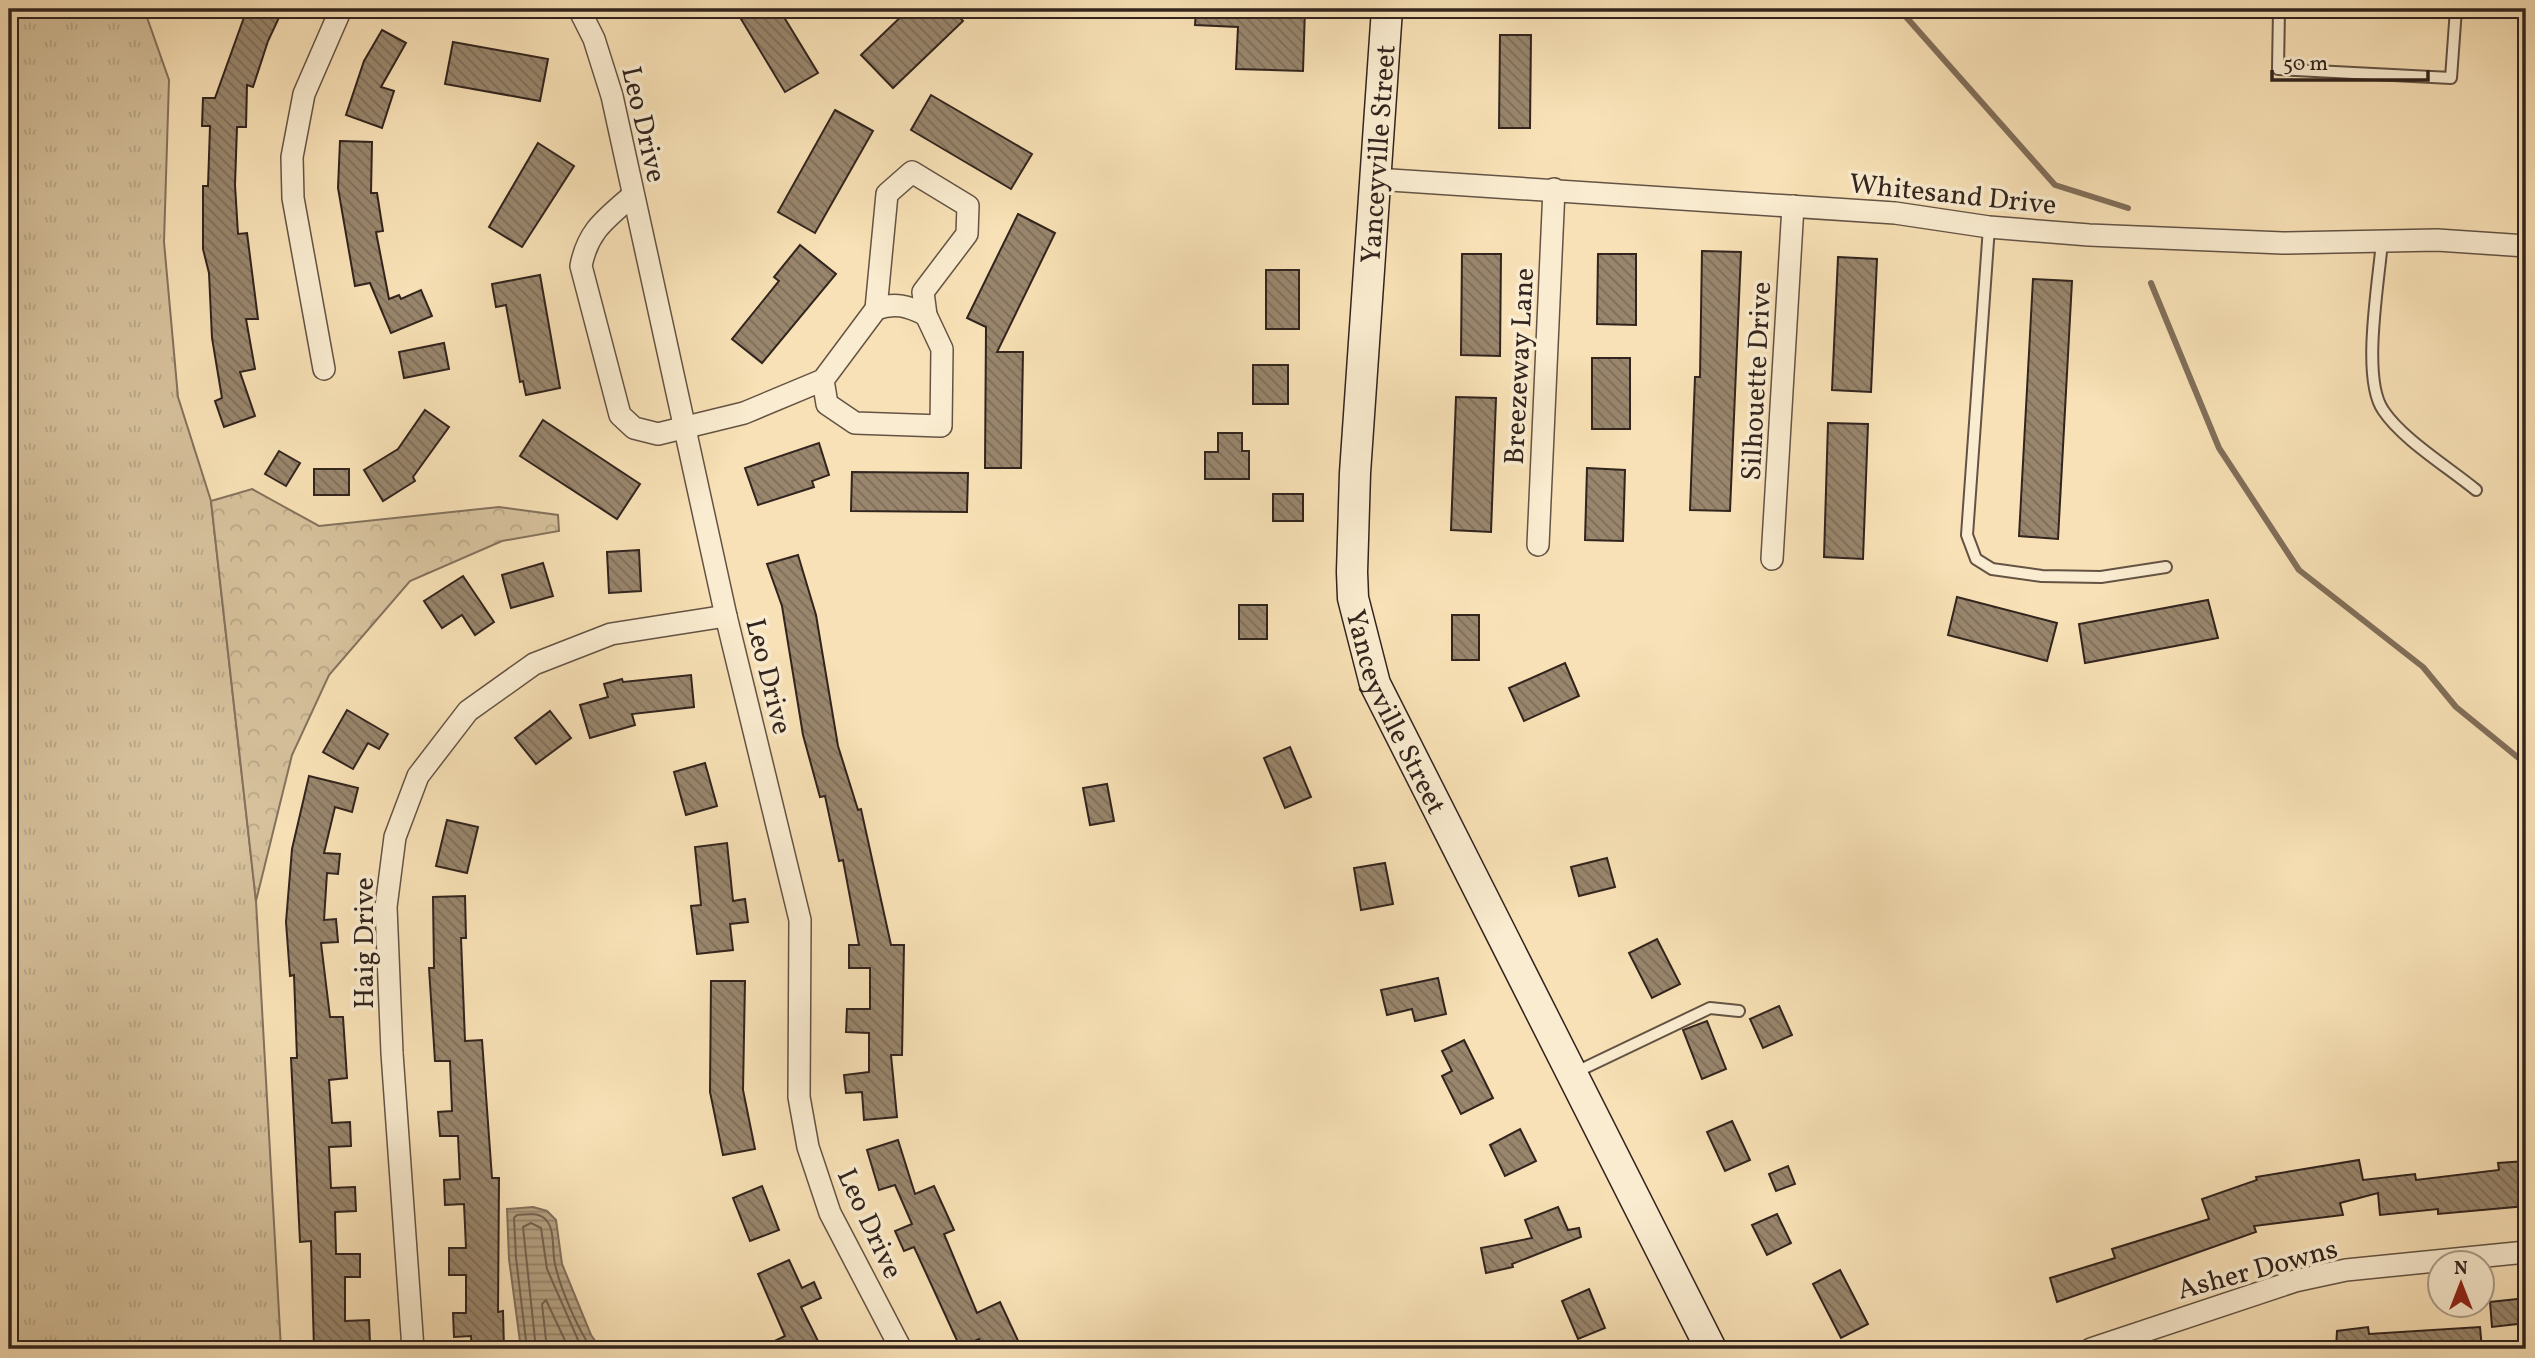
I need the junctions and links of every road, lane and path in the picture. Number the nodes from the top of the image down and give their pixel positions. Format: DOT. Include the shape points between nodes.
graph roads {
  1 [pos="341,9"];
  2 [pos="579,9"];
  3 [pos="1387,9"];
  4 [pos="2279,9"];
  5 [pos="2456,9"];
  6 [pos="1375,179"];
  7 [pos="1554,189"];
  8 [pos="633,195"];
  9 [pos="1793,206"];
  10 [pos="1989,227"];
  11 [pos="2382,241"];
  12 [pos="2526,246"];
  13 [pos="876,309"];
  14 [pos="926,315"];
  15 [pos="324,369"];
  16 [pos="823,380"];
  17 [pos="685,428"];
  18 [pos="2476,490"];
  19 [pos="1538,545"];
  20 [pos="1772,559"];
  21 [pos="2166,567"];
  22 [pos="726,616"];
  23 [pos="1739,1011"];
  24 [pos="1571,1074"];
  25 [pos="2526,1252"];
  26 [pos="413,1349"];
  27 [pos="901,1349"];
  28 [pos="1711,1349"];
  29 [pos="2091,1349"];
  1 -- 15 [label="street" via="304,94 292,158 293,198"];
  2 -- 8 [label="street, Leo Drive" via="605,69"];
  3 -- 6 [label="main road, Yanceyville Street"];
  4 -- 5 [label="lane" via="2278,69 2451,78"];
  6 -- 7 [label="street, Whitesand Drive"];
  6 -- 24 [label="main road, Yanceyville Street" via="1355,473 1353,598 1375,684"];
  7 -- 9 [label="street, Whitesand Drive"];
  7 -- 19 [label="street, Breezeway Lane"];
  8 -- 17 [label="street, Leo Drive"];
  8 -- 17 [label="street" via="595,229 585,246 581,267 620,415 634,428 658,434"];
  9 -- 10 [label="street, Whitesand Drive" via="1895,213"];
  9 -- 20 [label="street, Silhouette Drive"];
  10 -- 11 [label="street, Whitesand Drive" via="2184,240"];
  10 -- 21 [label="lane" via="1967,535 1976,559 1992,569 2042,576 2101,577"];
  11 -- 12 [label="street, Whitesand Drive"];
  11 -- 18 [label="lane" via="2372,363 2374,392 2393,422"];
  13 -- 14 [label="street" via="890,304 907,306"];
  13 -- 14 [label="street" via="887,194 912,172 968,206 967,234 923,292"];
  13 -- 16 [label="street"];
  14 -- 16 [label="street" via="942,349 942,426 855,423 827,404"];
  16 -- 17 [label="street" via="744,413"];
  17 -- 22 [label="street, Leo Drive"];
  22 -- 26 [label="street, Haig Drive" via="611,634 534,664 468,711 418,776 395,837 386,907"];
  22 -- 27 [label="street, Leo Drive" via="800,920 799,1097 808,1147 830,1213"];
  23 -- 24 [label="lane" via="1710,1008"];
  24 -- 28 [label="main road, Yanceyville Street"];
  25 -- 29 [label="street, Asher Downs" via="2346,1270 2295,1281"];
}
